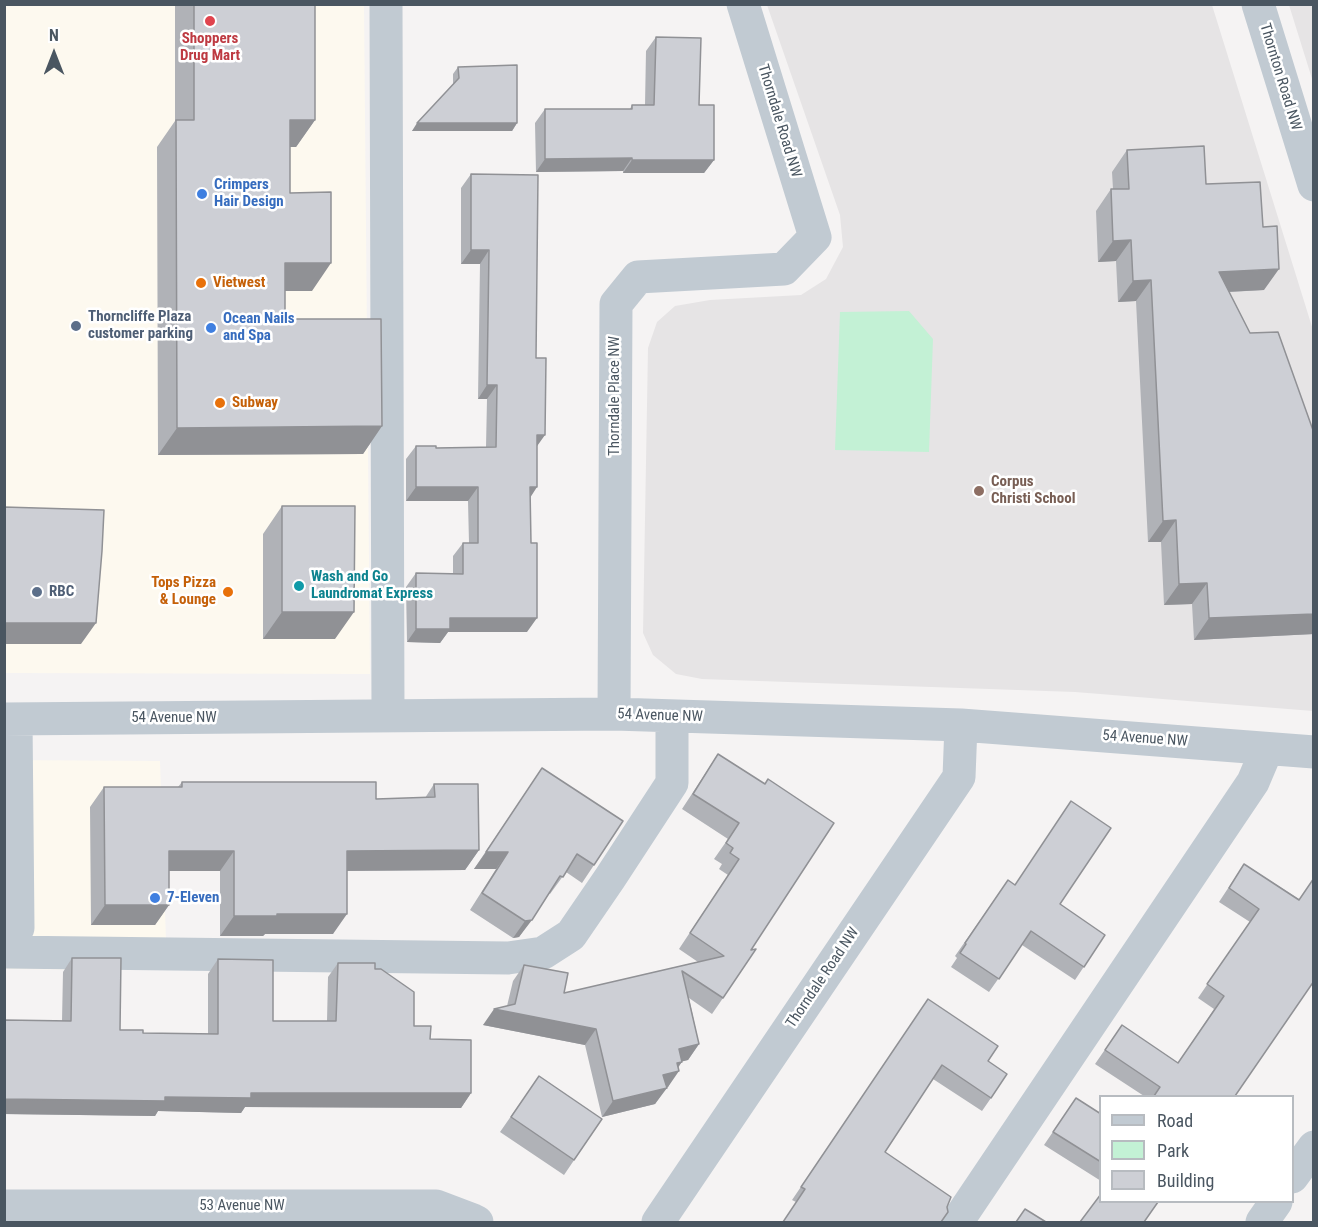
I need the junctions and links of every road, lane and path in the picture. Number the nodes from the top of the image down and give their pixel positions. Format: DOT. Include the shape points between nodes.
graph roads {
  1 [pos="386,4"];
  2 [pos="743,4"];
  3 [pos="1258,4"];
  4 [pos="1314,185"];
  5 [pos="815,237"];
  6 [pos="614,714"];
  7 [pos="388,716"];
  8 [pos="672,716"];
  9 [pos="10,719"];
  10 [pos="961,725"];
  11 [pos="1268,749"];
  12 [pos="1314,752"];
  13 [pos="11,865"];
  14 [pos="11,940"];
  15 [pos="1314,1147"];
  16 [pos="1294,1176"];
  17 [pos="1275,1203"];
  18 [pos="4,1206"];
  19 [pos="404,1215"];
  20 [pos="477,1222"];
  21 [pos="658,1222"];
  22 [pos="957,1222"];
  23 [pos="1262,1222"];
  1 -- 7 [label="street"];
  2 -- 5 [label="street, Thorndale Road NW"];
  3 -- 4 [label="street, Thornton Road NW"];
  5 -- 6 [label="street, Thorndale Place NW" via="784,269 638,277 616,304"];
  6 -- 7 [label="street, 54 Avenue NW"];
  6 -- 8 [label="street, 54 Avenue NW"];
  7 -- 9 [label="street, 54 Avenue NW"];
  8 -- 10 [label="street, 54 Avenue NW"];
  8 -- 14 [label="street" via="672,783 571,935 543,953 508,958"];
  9 -- 13 [label="street"];
  10 -- 11 [label="street, 54 Avenue NW"];
  10 -- 21 [label="street, Thorndale Road NW" via="959,777"];
  11 -- 12 [label="street, 54 Avenue NW"];
  11 -- 22 [label="street" via="1253,782"];
  13 -- 14 [label="street"];
  15 -- 16 [label="street"];
  17 -- 23 [label="street"];
  18 -- 19 [label="street, 53 Avenue NW"];
  19 -- 20 [label="street, 53 Avenue NW" via="436,1206"];
}
